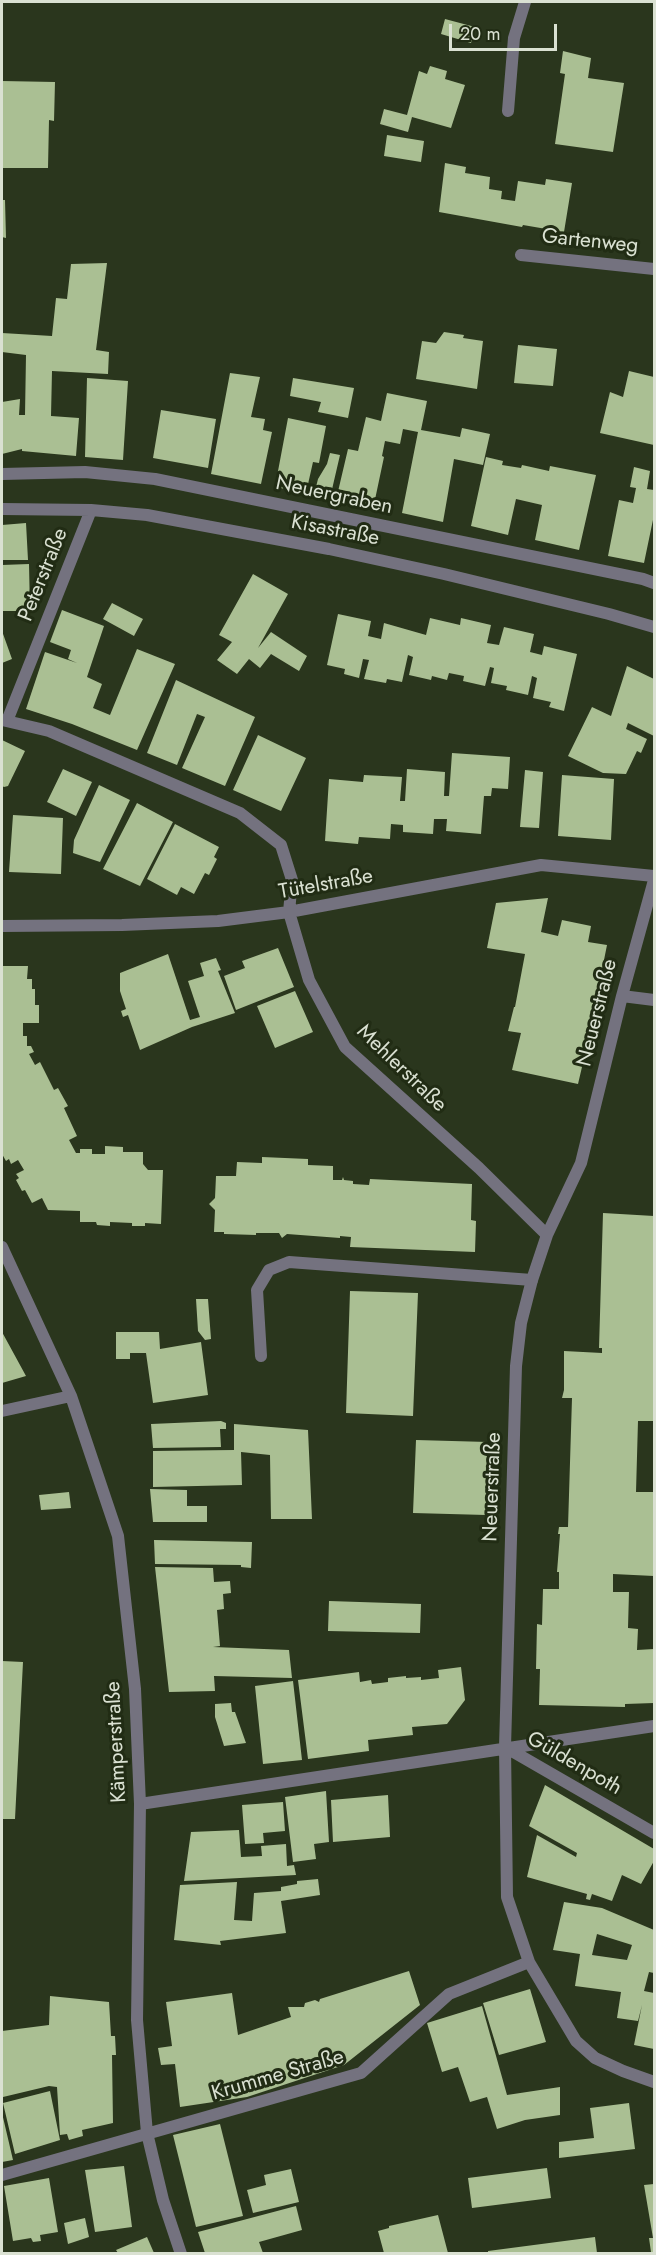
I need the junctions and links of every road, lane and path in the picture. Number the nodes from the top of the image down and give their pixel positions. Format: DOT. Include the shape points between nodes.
graph roads {
  1 [pos="525,2"];
  2 [pos="508,111"];
  3 [pos="521,255"];
  4 [pos="654,269"];
  5 [pos="2,474"];
  6 [pos="2,509"];
  7 [pos="91,510"];
  8 [pos="654,583"];
  9 [pos="654,627"];
  10 [pos="4,720"];
  11 [pos="654,878"];
  12 [pos="289,912"];
  13 [pos="2,926"];
  14 [pos="622,996"];
  15 [pos="654,999"];
  16 [pos="547,1234"];
  17 [pos="2,1247"];
  18 [pos="531,1280"];
  19 [pos="261,1356"];
  20 [pos="71,1395"];
  21 [pos="2,1411"];
  22 [pos="654,1726"];
  23 [pos="506,1747"];
  24 [pos="140,1804"];
  25 [pos="654,1833"];
  26 [pos="529,1962"];
  27 [pos="654,2082"];
  28 [pos="147,2133"];
  29 [pos="2,2175"];
  30 [pos="181,2253"];
  1 -- 2 [label="street" via="514,38"];
  3 -- 4 [label="street, Gartenweg"];
  5 -- 8 [label="street, Neuergraben" via="85,472 155,479"];
  6 -- 7 [label="street, Kisastraße"];
  7 -- 9 [label="street, Kisastraße" via="147,515 329,549"];
  7 -- 10 [label="street, Peterstraße"];
  10 -- 12 [label="street, Mehlerstraße" via="49,731 240,813 281,845 292,880"];
  11 -- 12 [label="street, Tütelstraße" via="541,865"];
  11 -- 14 [label="street, Neuerstraße"];
  12 -- 13 [label="street, Tütelstraße" via="165,924"];
  12 -- 16 [label="street, Mehlerstraße" via="309,980 345,1047"];
  14 -- 15 [label="street"];
  14 -- 16 [label="street, Neuerstraße" via="581,1163"];
  16 -- 18 [label="street, Neuerstraße"];
  17 -- 20 [label="street, Kämperstraße"];
  18 -- 19 [label="street" via="289,1262 269,1270 257,1290"];
  18 -- 23 [label="street, Neuerstraße" via="516,1366"];
  20 -- 21 [label="street"];
  20 -- 24 [label="street, Kämperstraße" via="118,1536 135,1689"];
  22 -- 23 [label="street"];
  23 -- 24 [label="street"];
  23 -- 25 [label="street, Güldenpoth"];
  23 -- 26 [label="street" via="507,1897"];
  24 -- 28 [label="street, Kämperstraße" via="137,2020"];
  26 -- 27 [label="street" via="576,2041 595,2058"];
  26 -- 28 [label="street, Krumme Straße" via="448,1994 361,2073"];
  28 -- 29 [label="street, Krumme Straße"];
  28 -- 30 [label="street, Kämperstraße"];
}
